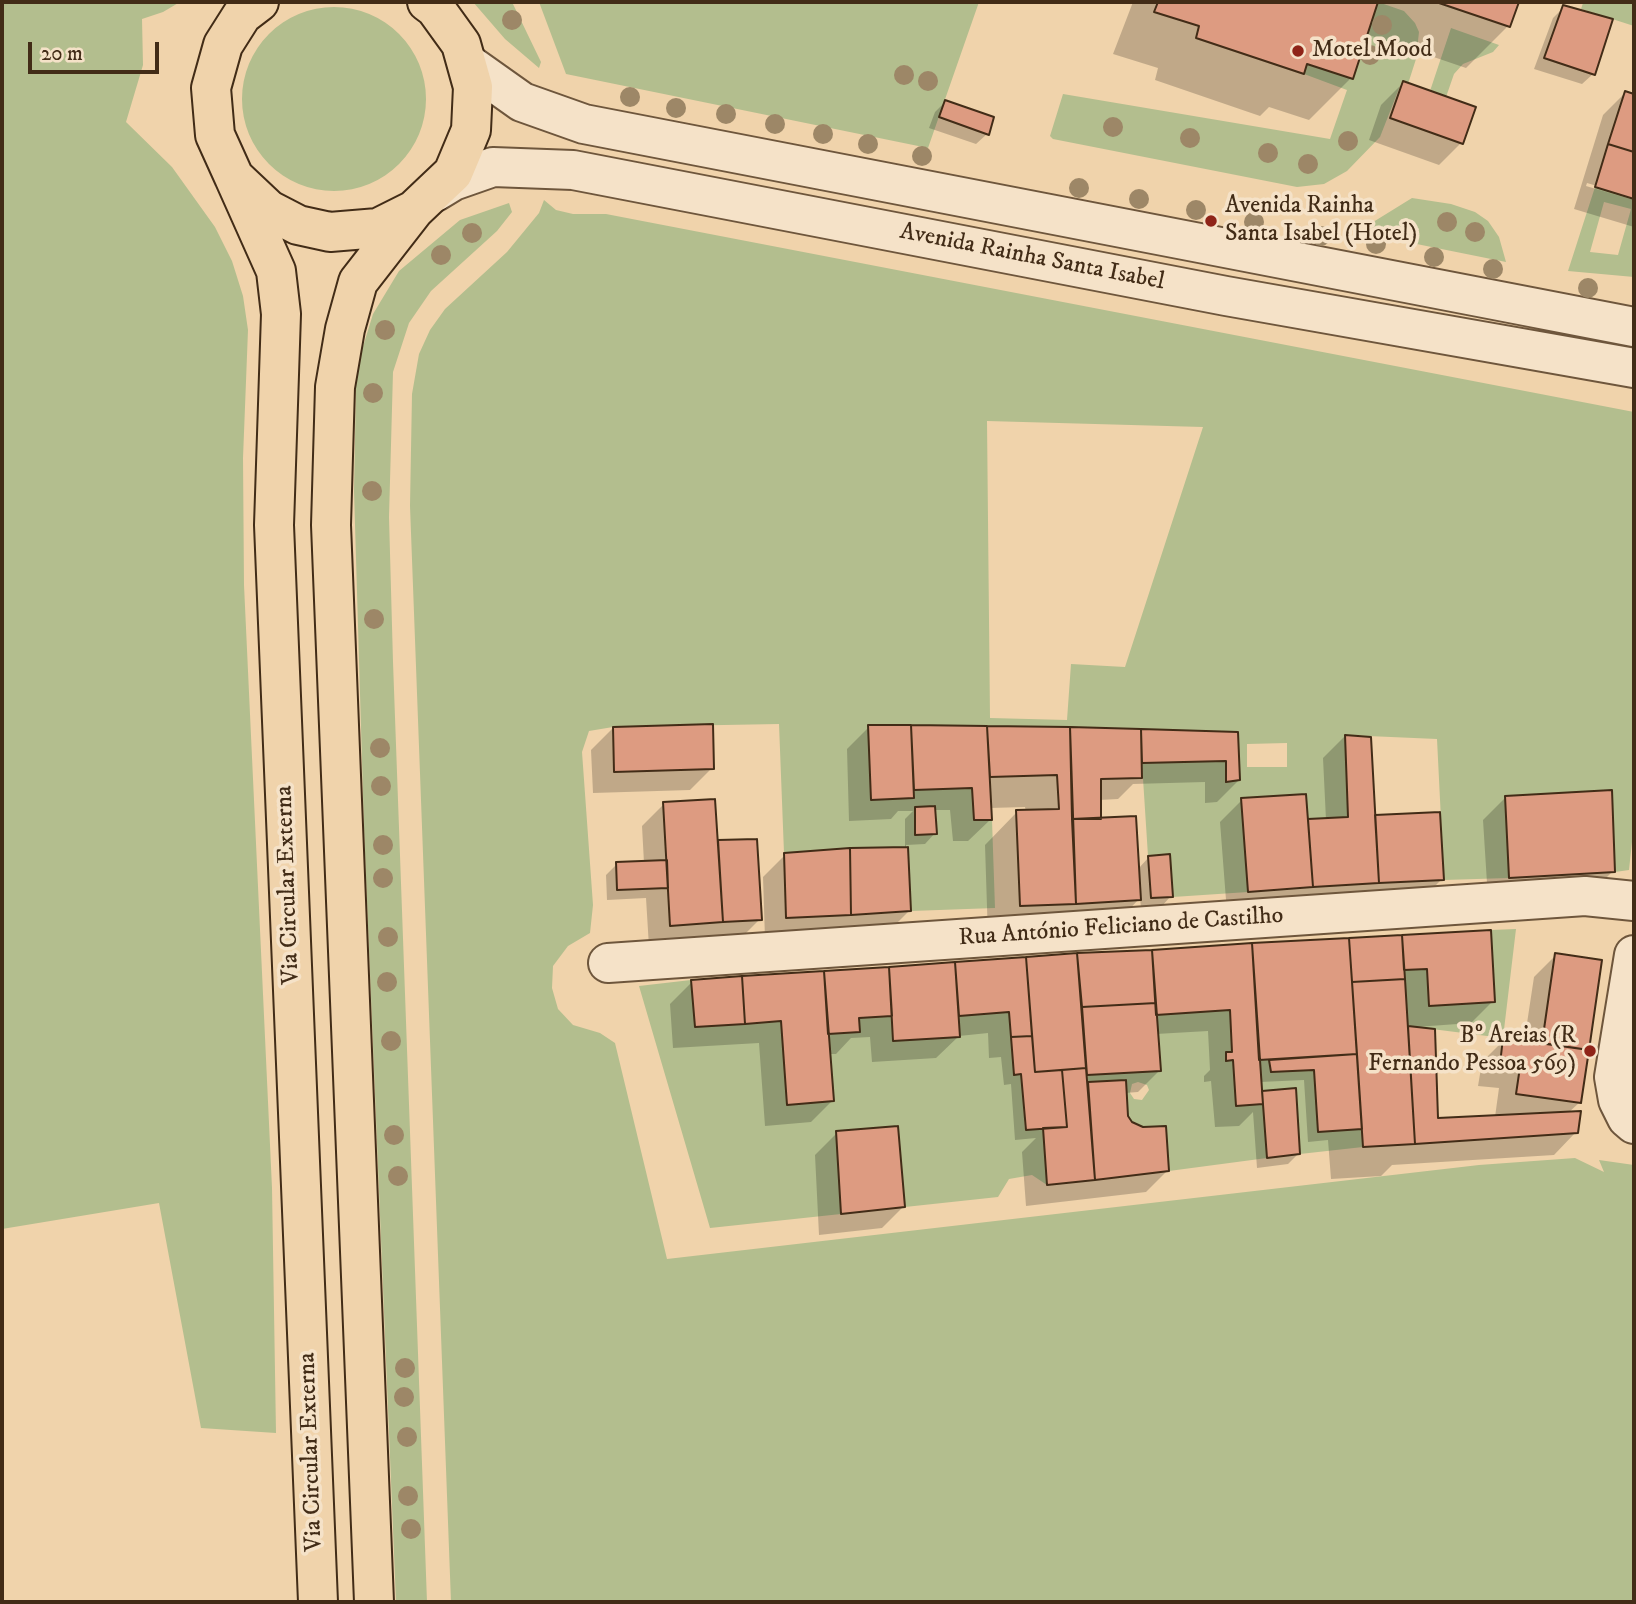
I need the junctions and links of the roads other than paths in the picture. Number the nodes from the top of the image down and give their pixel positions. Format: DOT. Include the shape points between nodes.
graph roads {
  1 [pos="258,2"];
  2 [pos="426,2"];
  3 [pos="440,2"];
  4 [pos="464,53"];
  5 [pos="234,177"];
  6 [pos="425,201"];
  7 [pos="1634,327"];
  8 [pos="1634,368"];
  9 [pos="1634,901"];
  10 [pos="1634,955"];
  11 [pos="608,963"];
  12 [pos="1631,1121"];
  13 [pos="318,1602"];
  14 [pos="374,1602"];
  1 -- 5 [label="main road, Via Circular Externa" via="242,15 223,45 211,89 215,135"];
  2 -- 4 [label="main road" via="435,8"];
  3 -- 4 [label="main road"];
  4 -- 6 [label="main road" via="473,88 471,130 453,173"];
  4 -- 7 [label="street, Avenida Rainha Santa Isabel" via="522,102 584,124"];
  5 -- 6 [label="main road" via="268,210 298,225 330,232 378,228"];
  5 -- 13 [label="main road, Via Circular Externa" via="276,271 281,314 274,525"];
  6 -- 8 [label="street, Avenida Rainha Santa Isabel" via="453,181 493,167 573,170 1226,296"];
  6 -- 14 [label="main road" via="358,282 335,387 331,497"];
  9 -- 11 [label="street, Rua António Feliciano de Castilho" via="1585,896"];
  10 -- 12 [label="street" via="1614,1077 1618,1100"];
}
